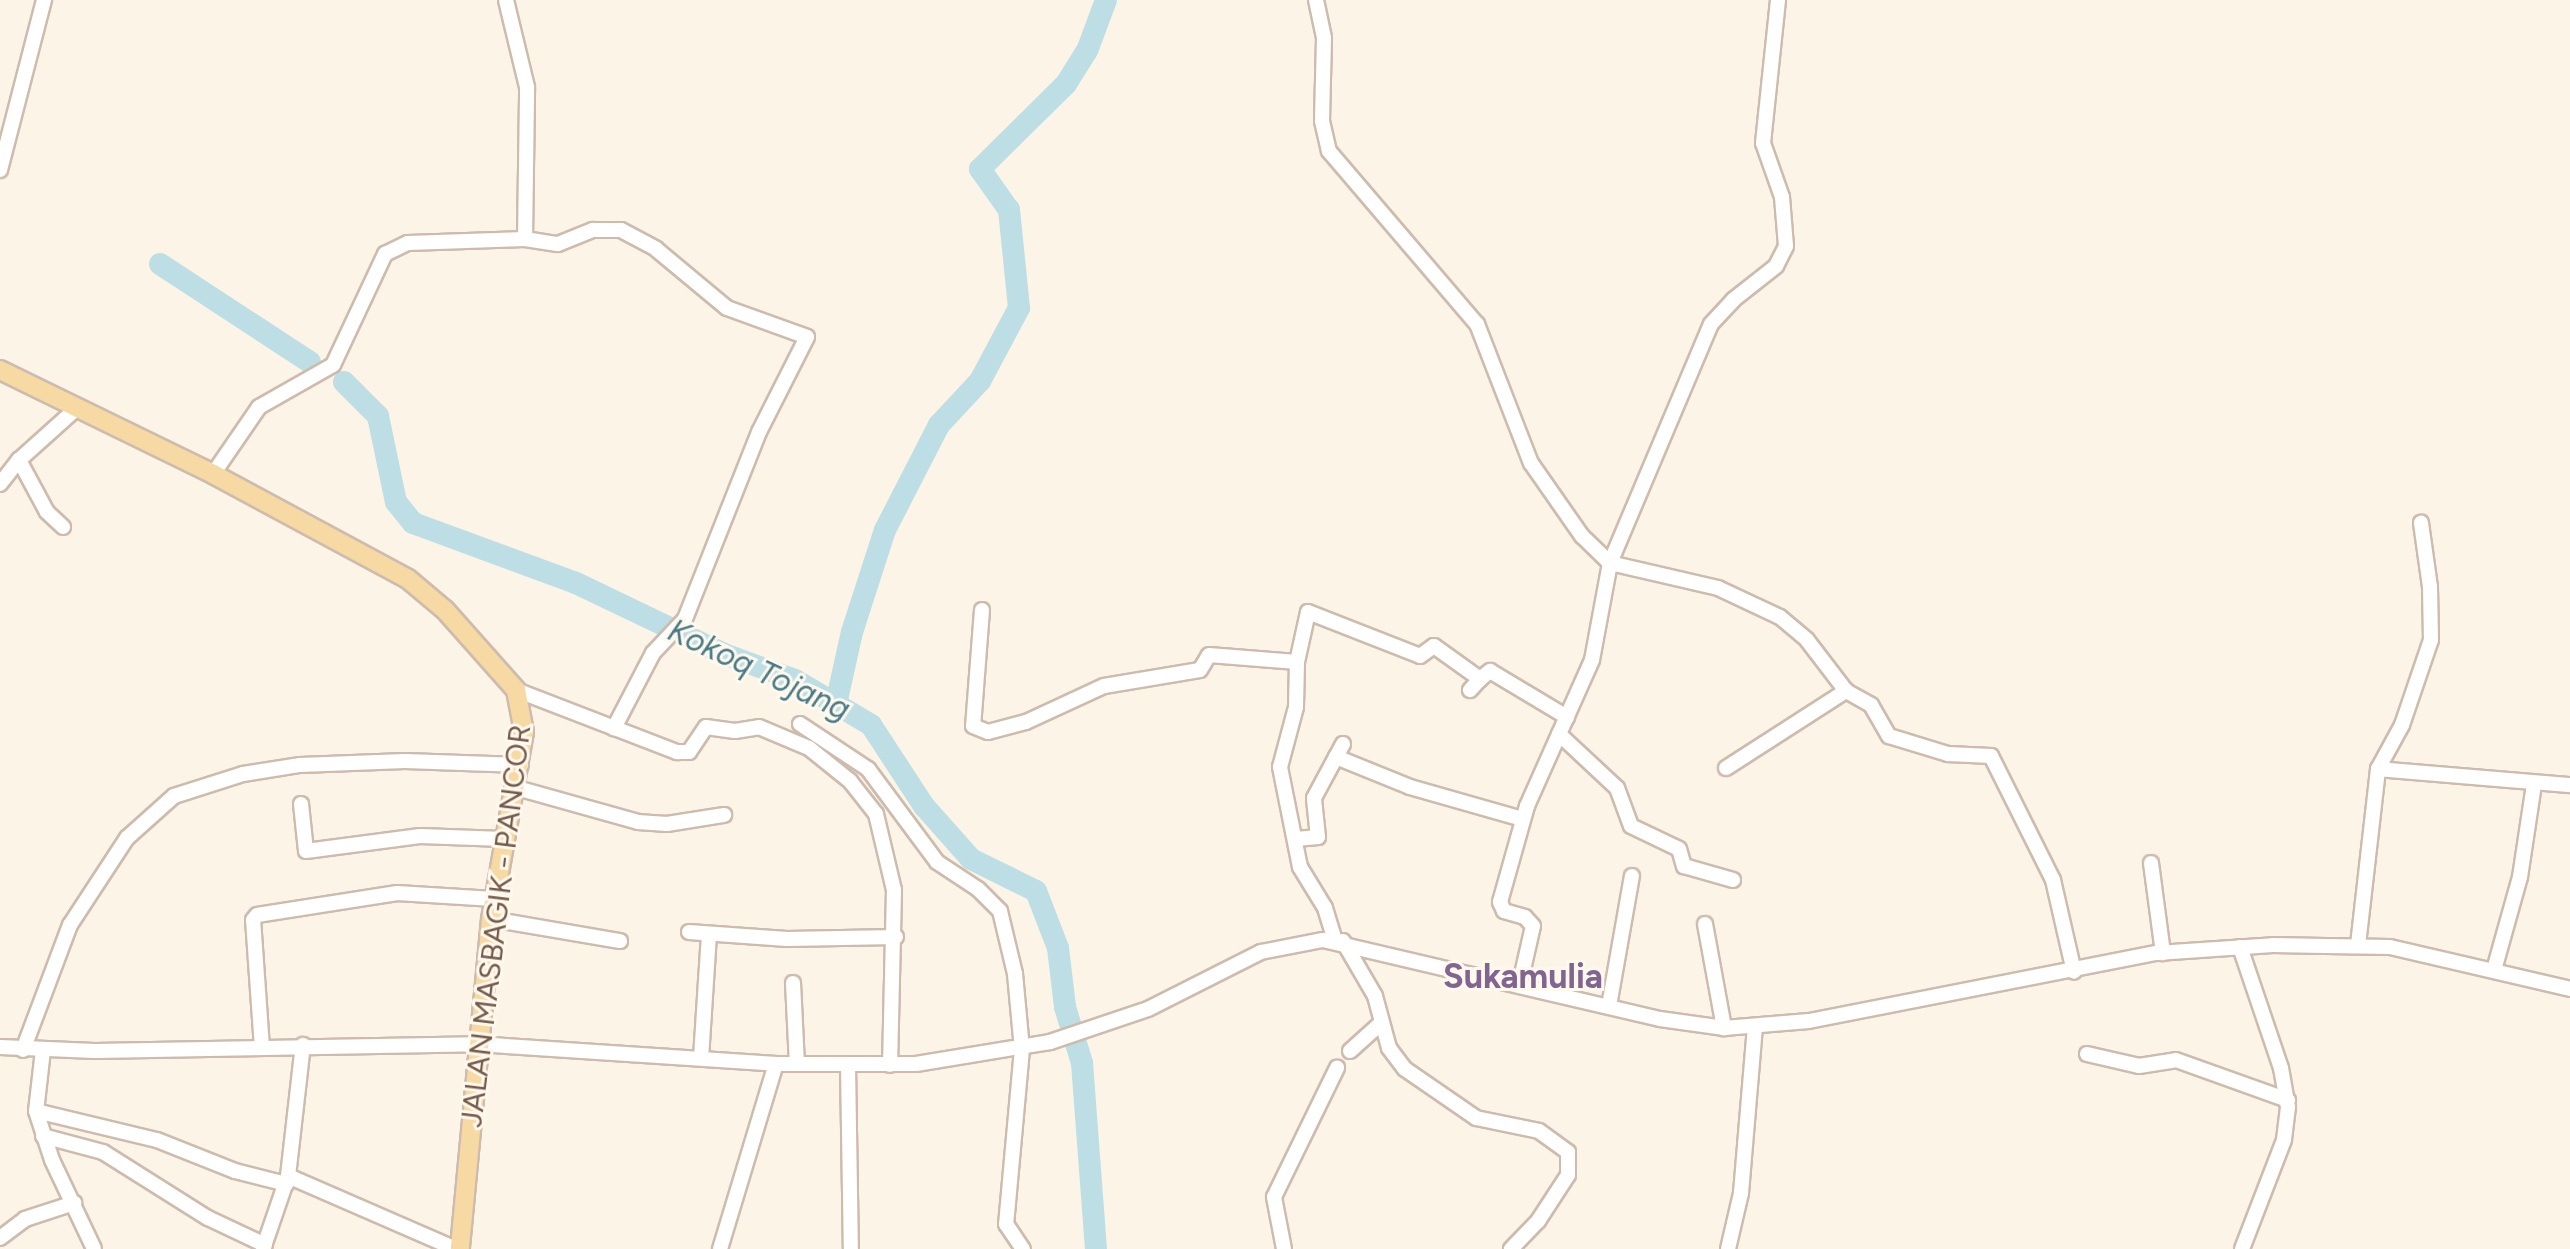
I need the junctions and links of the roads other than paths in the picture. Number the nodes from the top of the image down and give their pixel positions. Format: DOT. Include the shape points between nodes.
graph roads {
  1 [pos="44,0"];
  2 [pos="506,0"];
  3 [pos="1316,0"];
  4 [pos="1778,0"];
  5 [pos="0,170"];
  6 [pos="525,239"];
  7 [pos="0,370"];
  8 [pos="78,407"];
  9 [pos="19,460"];
  10 [pos="213,474"];
  11 [pos="0,484"];
  12 [pos="2421,523"];
  13 [pos="63,527"];
  14 [pos="1610,563"];
  15 [pos="982,610"];
  16 [pos="1297,662"];
  17 [pos="516,690"];
  18 [pos="1846,691"];
  19 [pos="1567,717"];
  20 [pos="800,724"];
  21 [pos="614,728"];
  22 [pos="1559,734"];
  23 [pos="521,765"];
  24 [pos="1726,768"];
  25 [pos="2378,769"];
  26 [pos="2534,784"];
  27 [pos="2570,785"];
  28 [pos="517,788"];
  29 [pos="301,804"];
  30 [pos="724,815"];
  31 [pos="1522,819"];
  32 [pos="504,839"];
  33 [pos="1296,839"];
  34 [pos="2151,863"];
  35 [pos="1632,876"];
  36 [pos="1733,880"];
  37 [pos="494,899"];
  38 [pos="491,919"];
  39 [pos="1705,924"];
  40 [pos="689,932"];
  41 [pos="709,934"];
  42 [pos="896,937"];
  43 [pos="620,941"];
  44 [pos="1339,941"];
  45 [pos="2358,945"];
  46 [pos="2240,947"];
  47 [pos="2163,953"];
  48 [pos="2494,970"];
  49 [pos="2074,972"];
  50 [pos="793,983"];
  51 [pos="1520,983"];
  52 [pos="2570,989"];
  53 [pos="1609,1006"];
  54 [pos="1380,1024"];
  55 [pos="1755,1027"];
  56 [pos="1724,1028"];
  57 [pos="477,1044"];
  58 [pos="303,1045"];
  59 [pos="0,1047"];
  60 [pos="262,1048"];
  61 [pos="1022,1049"];
  62 [pos="23,1050"];
  63 [pos="43,1050"];
  64 [pos="1350,1051"];
  65 [pos="2087,1054"];
  66 [pos="701,1058"];
  67 [pos="776,1064"];
  68 [pos="797,1064"];
  69 [pos="890,1065"];
  70 [pos="848,1066"];
  71 [pos="1337,1068"];
  72 [pos="2288,1100"];
  73 [pos="36,1111"];
  74 [pos="43,1136"];
  75 [pos="287,1180"];
  76 [pos="74,1203"];
  77 [pos="0,1238"];
  78 [pos="264,1247"];
  79 [pos="94,1249"];
  80 [pos="458,1249"];
  81 [pos="720,1249"];
  82 [pos="851,1249"];
  83 [pos="1023,1249"];
  84 [pos="1284,1249"];
  85 [pos="1511,1249"];
  86 [pos="1728,1249"];
  87 [pos="2242,1249"];
  1 -- 5 [label="street"];
  2 -- 6 [label="street" via="527,87"];
  3 -- 14 [label="street" via="1324,38 1322,121 1329,151 1477,324 1539,478 1588,543"];
  4 -- 14 [label="street" via="1763,143 1782,197 1786,246 1776,266 1711,324"];
  6 -- 10 [label="street" via="397,246 377,267 333,365 259,407"];
  6 -- 21 [label="street" via="558,244 593,230 621,230 656,249 727,308 802,336 724,513 716,550"];
  7 -- 8 [label="main road, JALAN MASBAGIK - PANCOR"];
  8 -- 9 [label="street"];
  8 -- 10 [label="main road, JALAN MASBAGIK - PANCOR"];
  9 -- 11 [label="street"];
  9 -- 13 [label="street" via="47,512"];
  10 -- 17 [label="main road, JALAN MASBAGIK - PANCOR" via="419,586"];
  12 -- 25 [label="street" via="2431,640 2402,725"];
  14 -- 18 [label="street" via="1718,588 1770,612 1807,640"];
  14 -- 19 [label="street" via="1592,660"];
  15 -- 16 [label="street" via="973,726 988,732 1026,722 1104,686 1200,670 1209,655"];
  16 -- 19 [label="street" via="1306,615 1312,612 1420,656 1434,646 1475,685 1490,671"];
  16 -- 33 [label="street" via="1296,707 1280,758"];
  17 -- 21 [label="street"];
  17 -- 23 [label="main road, JALAN MASBAGIK - PANCOR" via="524,719"];
  18 -- 24 [label="street"];
  18 -- 49 [label="street" via="1871,705 1894,739 1948,754 1994,758 2053,880"];
  19 -- 22 [label="street"];
  20 -- 61 [label="street" via="868,769 937,862 1000,911 1015,974"];
  21 -- 42 [label="street" via="683,752 693,747 702,728 735,731 756,726 824,759 876,814 894,890"];
  22 -- 31 [label="street"];
  22 -- 36 [label="street" via="1617,788 1631,826 1679,849 1684,866"];
  23 -- 28 [label="main road, JALAN MASBAGIK - PANCOR"];
  23 -- 62 [label="street" via="300,765 243,774 174,796 127,838 70,925"];
  25 -- 26 [label="street"];
  25 -- 45 [label="street"];
  26 -- 27 [label="street"];
  26 -- 48 [label="street" via="2520,877"];
  28 -- 30 [label="street" via="638,822"];
  28 -- 32 [label="main road, JALAN MASBAGIK - PANCOR"];
  29 -- 32 [label="street" via="306,851 420,836"];
  31 -- 33 [label="street" via="1410,787 1340,751 1314,798 1318,837"];
  31 -- 51 [label="street" via="1500,902 1504,911 1525,917 1533,926"];
  32 -- 37 [label="main road, JALAN MASBAGIK - PANCOR"];
  33 -- 44 [label="street" via="1303,873"];
  34 -- 47 [label="street"];
  35 -- 53 [label="street"];
  37 -- 38 [label="main road, JALAN MASBAGIK - PANCOR"];
  37 -- 60 [label="street" via="397,893 257,915 253,920"];
  38 -- 43 [label="street"];
  38 -- 57 [label="main road, JALAN MASBAGIK - PANCOR"];
  39 -- 56 [label="street"];
  40 -- 41 [label="street"];
  41 -- 42 [label="street"];
  41 -- 66 [label="street"];
  42 -- 69 [label="street"];
  44 -- 51 [label="street"];
  44 -- 54 [label="street" via="1375,996"];
  44 -- 61 [label="street" via="1261,952 1169,999"];
  45 -- 46 [label="street"];
  45 -- 48 [label="street"];
  46 -- 47 [label="street"];
  46 -- 72 [label="street"];
  47 -- 49 [label="street"];
  48 -- 52 [label="street"];
  49 -- 55 [label="street"];
  50 -- 68 [label="street"];
  51 -- 53 [label="street"];
  53 -- 56 [label="street"];
  54 -- 64 [label="street"];
  54 -- 85 [label="street" via="1397,1060 1444,1098 1489,1123 1552,1136 1568,1152 1568,1175 1538,1221"];
  55 -- 56 [label="street"];
  55 -- 86 [label="street" via="1741,1193"];
  57 -- 58 [label="street"];
  57 -- 66 [label="street"];
  57 -- 80 [label="main road, JALAN MASBAGIK - PANCOR"];
  58 -- 60 [label="street"];
  58 -- 75 [label="street"];
  59 -- 62 [label="street"];
  60 -- 63 [label="street"];
  61 -- 69 [label="street"];
  61 -- 83 [label="street" via="1005,1209 1006,1224"];
  62 -- 63 [label="street"];
  63 -- 73 [label="street"];
  65 -- 72 [label="street" via="2139,1066 2176,1060"];
  66 -- 67 [label="street"];
  67 -- 68 [label="street"];
  67 -- 81 [label="street"];
  68 -- 70 [label="street"];
  69 -- 70 [label="street"];
  70 -- 82 [label="street"];
  71 -- 84 [label="street" via="1274,1197"];
  72 -- 87 [label="street" via="2284,1140"];
  73 -- 74 [label="street"];
  73 -- 75 [label="street" via="157,1140 235,1171"];
  74 -- 76 [label="street"];
  74 -- 78 [label="street" via="103,1152"];
  75 -- 78 [label="street"];
  75 -- 80 [label="street"];
  76 -- 77 [label="street" via="25,1219"];
  76 -- 79 [label="street"];
}
